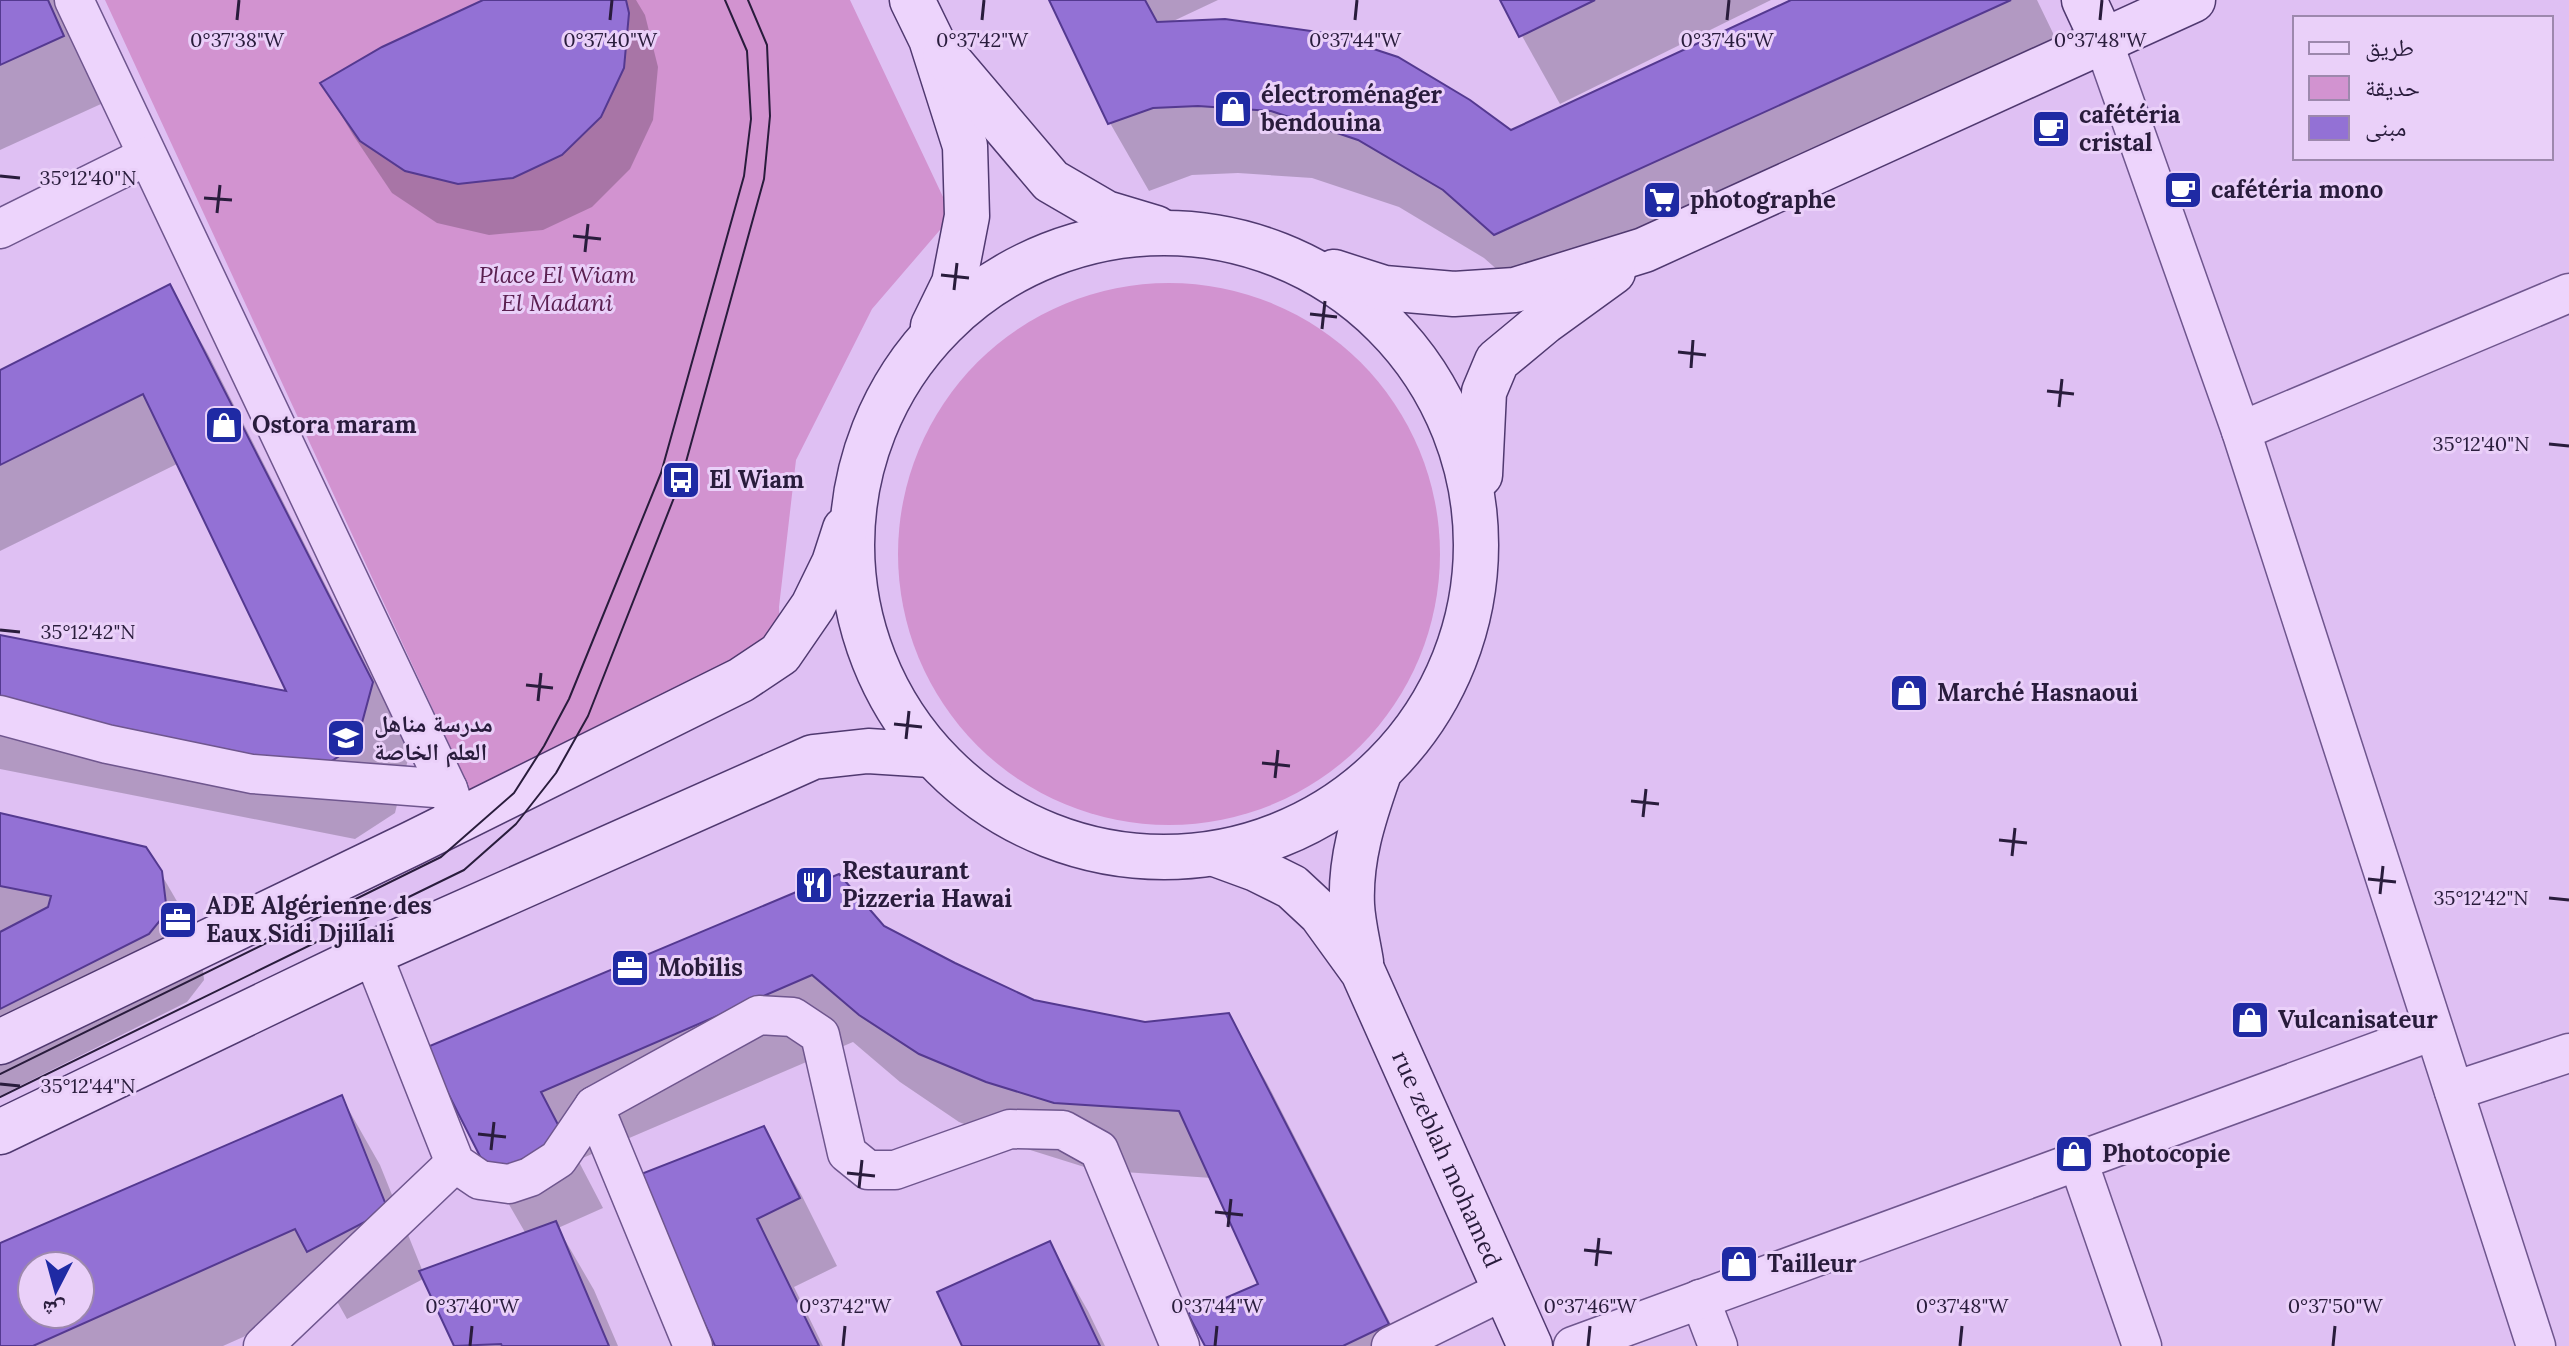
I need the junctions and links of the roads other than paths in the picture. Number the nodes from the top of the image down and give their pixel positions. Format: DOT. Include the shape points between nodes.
graph roads {
  1 [pos="74,0"];
  2 [pos="912,0"];
  3 [pos="2084,0"];
  4 [pos="2193,0"];
  5 [pos="931,39"];
  6 [pos="2103,41"];
  7 [pos="147,156"];
  8 [pos="0,229"];
  9 [pos="1169,233"];
  10 [pos="1644,250"];
  11 [pos="1278,254"];
  12 [pos="2567,298"];
  13 [pos="925,343"];
  14 [pos="2241,431"];
  15 [pos="853,504"];
  16 [pos="1478,522"];
  17 [pos="0,715"];
  18 [pos="931,755"];
  19 [pos="1378,776"];
  20 [pos="454,804"];
  21 [pos="1215,854"];
  22 [pos="372,953"];
  23 [pos="1363,972"];
  24 [pos="2433,1031"];
  25 [pos="0,1042"];
  26 [pos="2569,1053"];
  27 [pos="2454,1091"];
  28 [pos="594,1106"];
  29 [pos="0,1132"];
  30 [pos="2078,1161"];
  31 [pos="455,1163"];
  32 [pos="1505,1290"];
  33 [pos="1700,1299"];
  34 [pos="263,1346"];
  35 [pos="693,1346"];
  36 [pos="1180,1346"];
  37 [pos="1391,1346"];
  38 [pos="1530,1346"];
  39 [pos="1573,1346"];
  40 [pos="1718,1346"];
  41 [pos="2142,1346"];
  42 [pos="2536,1346"];
  1 -- 7 [label="street"];
  2 -- 5 [label="main road"];
  3 -- 6 [label="main road"];
  4 -- 6 [label="main road"];
  5 -- 9 [label="main road" via="1051,181 1106,213"];
  5 -- 13 [label="main road" via="965,146 967,216 954,283"];
  6 -- 10 [label="main road"];
  6 -- 14 [label="street"];
  7 -- 8 [label="street"];
  7 -- 20 [label="street"];
  9 -- 11 [label="main road" via="1225,239"];
  9 -- 13 [label="main road" via="1074,247 1010,272 965,304"];
  10 -- 11 [label="main road" via="1515,290 1454,294 1384,288"];
  10 -- 16 [label="main road" via="1497,361 1484,392"];
  11 -- 16 [label="main road" via="1331,280 1377,316 1417,359 1447,409 1468,463"];
  12 -- 14 [label="street"];
  13 -- 15 [label="main road" via="899,378 869,439"];
  14 -- 24 [label="street"];
  15 -- 18 [label="main road" via="851,572 865,639 892,700"];
  15 -- 20 [label="main road" via="834,563 780,654 741,680"];
  16 -- 19 [label="main road" via="1471,615 1437,702"];
  17 -- 20 [label="street" via="252,774"];
  18 -- 21 [label="main road" via="1013,819 1111,854"];
  18 -- 22 [label="main road" via="868,751 813,757"];
  19 -- 21 [label="main road" via="1319,819 1251,847"];
  19 -- 23 [label="main road" via="1352,870 1352,908"];
  20 -- 25 [label="main road"];
  21 -- 23 [label="main road" via="1292,887 1321,914"];
  22 -- 29 [label="main road"];
  22 -- 31 [label="street"];
  23 -- 32 [label="main road, rue zeblah mohamed"];
  24 -- 27 [label="street"];
  24 -- 30 [label="street"];
  26 -- 27 [label="street"];
  27 -- 42 [label="street"];
  28 -- 31 [label="street" via="558,1159 530,1177 509,1184 480,1180"];
  28 -- 35 [label="street"];
  28 -- 36 [label="street" via="759,1015 793,1017 820,1035 847,1153 868,1170 895,1170 1010,1129 1063,1130 1099,1150"];
  30 -- 33 [label="street"];
  30 -- 41 [label="street"];
  31 -- 34 [label="street"];
  32 -- 37 [label="street"];
  32 -- 38 [label="main road, rue zeblah mohamed"];
  33 -- 39 [label="street"];
  33 -- 40 [label="street"];
}
